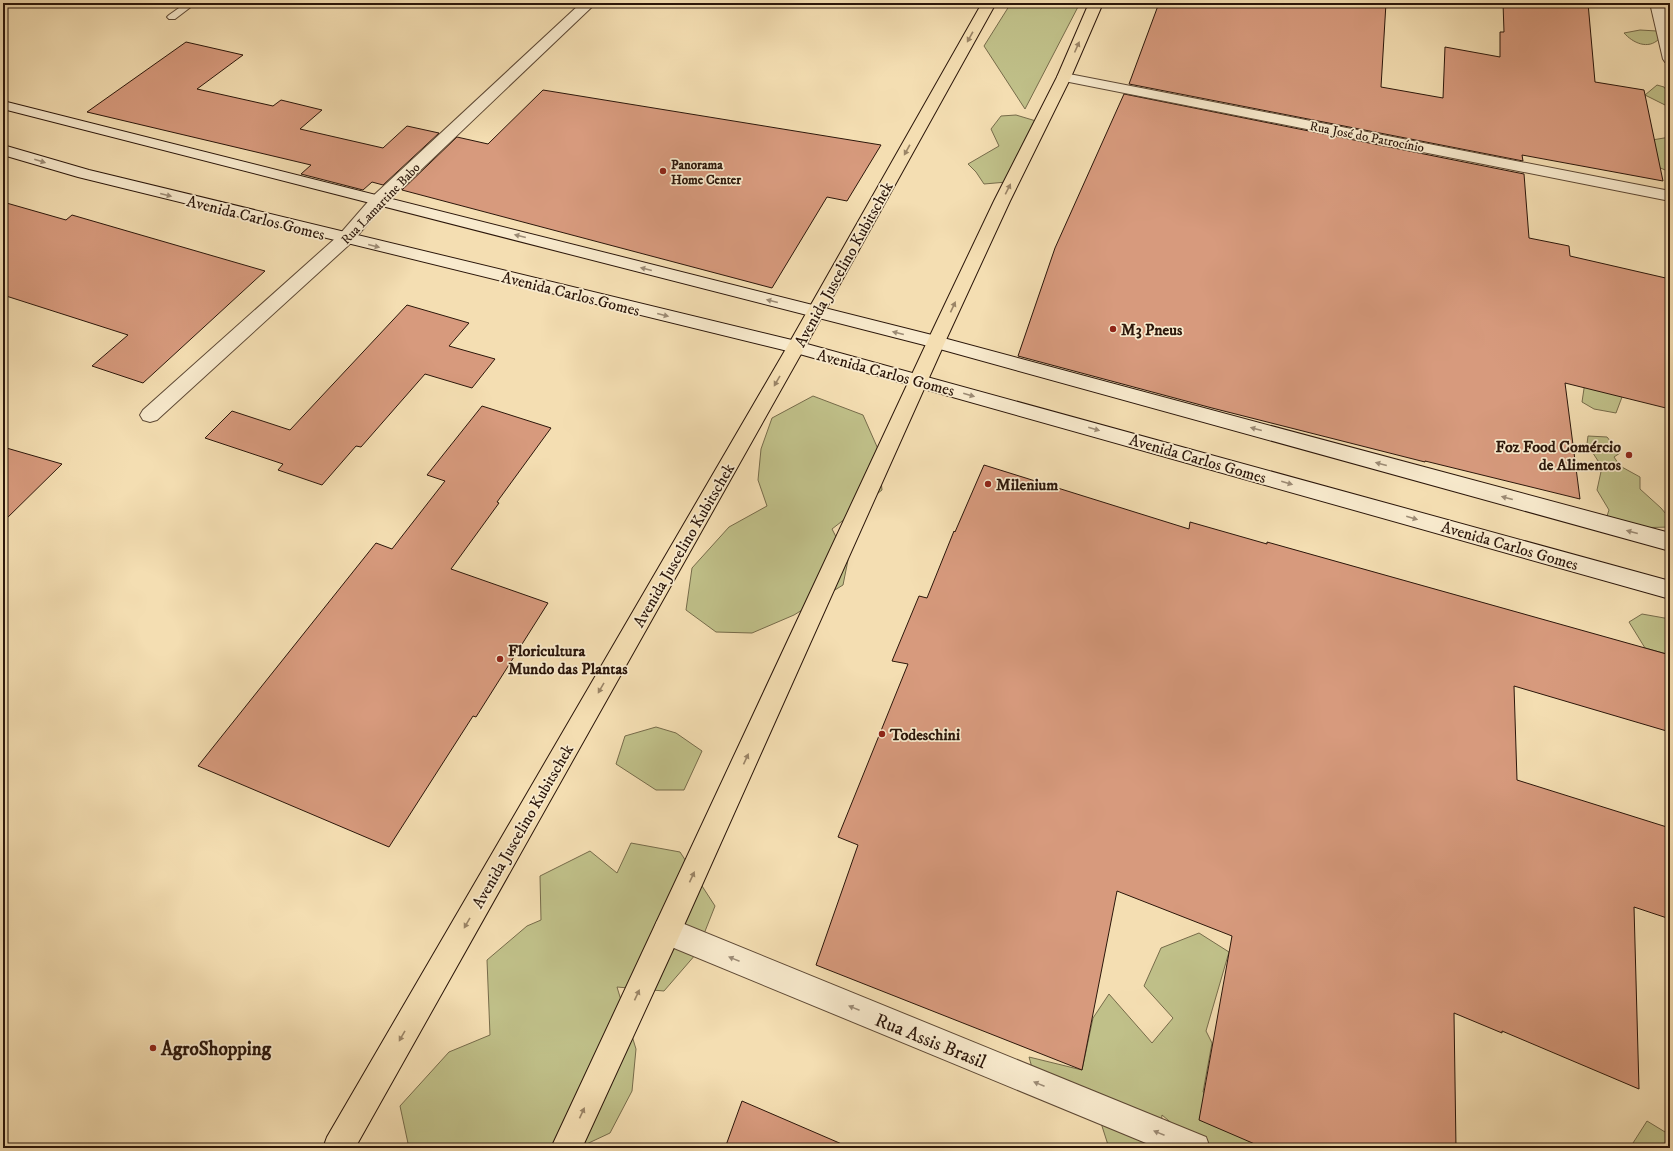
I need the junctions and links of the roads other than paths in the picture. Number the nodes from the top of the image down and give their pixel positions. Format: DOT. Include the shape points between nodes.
graph roads {
  1 [pos="192,3"];
  2 [pos="589,3"];
  3 [pos="989,3"];
  4 [pos="1096,3"];
  5 [pos="1658,3"];
  6 [pos="172,16"];
  7 [pos="1670,59"];
  8 [pos="1064,77"];
  9 [pos="3,105"];
  10 [pos="3,150"];
  11 [pos="1670,196"];
  12 [pos="380,200"];
  13 [pos="346,239"];
  14 [pos="816,312"];
  15 [pos="936,342"];
  16 [pos="796,347"];
  17 [pos="919,381"];
  18 [pos="150,415"];
  19 [pos="1670,542"];
  20 [pos="1670,590"];
  21 [pos="667,931"];
  22 [pos="338,1148"];
  23 [pos="566,1148"];
  24 [pos="1196,1148"];
  1 -- 6 [label="lane"];
  2 -- 12 [label="street, Rua Lamartine Babo"];
  3 -- 14 [label="main road, Avenida Juscelino Kubitschek, one-way"];
  8 -- 4 [label="main road, one-way"];
  5 -- 7 [label="street"];
  8 -- 11 [label="street, Rua José do Patrocínio"];
  15 -- 8 [label="main road, one-way"];
  9 -- 12 [label="street"];
  10 -- 13 [label="street, Avenida Carlos Gomes, one-way" via="84,174"];
  12 -- 13 [label="street, Rua Lamartine Babo"];
  14 -- 12 [label="street, one-way"];
  13 -- 16 [label="street, Avenida Carlos Gomes, one-way"];
  13 -- 18 [label="street, Rua Lamartine Babo"];
  15 -- 14 [label="street, one-way"];
  14 -- 16 [label="main road, Avenida Juscelino Kubitschek"];
  15 -- 17 [label="main road"];
  19 -- 15 [label="street, one-way"];
  16 -- 17 [label="street, Avenida Carlos Gomes"];
  16 -- 22 [label="main road, Avenida Juscelino Kubitschek, one-way"];
  17 -- 20 [label="street, Avenida Carlos Gomes, one-way"];
  21 -- 17 [label="main road, one-way"];
  23 -- 21 [label="main road, one-way"];
  24 -- 21 [label="street, Rua Assis Brasil, one-way"];
}
